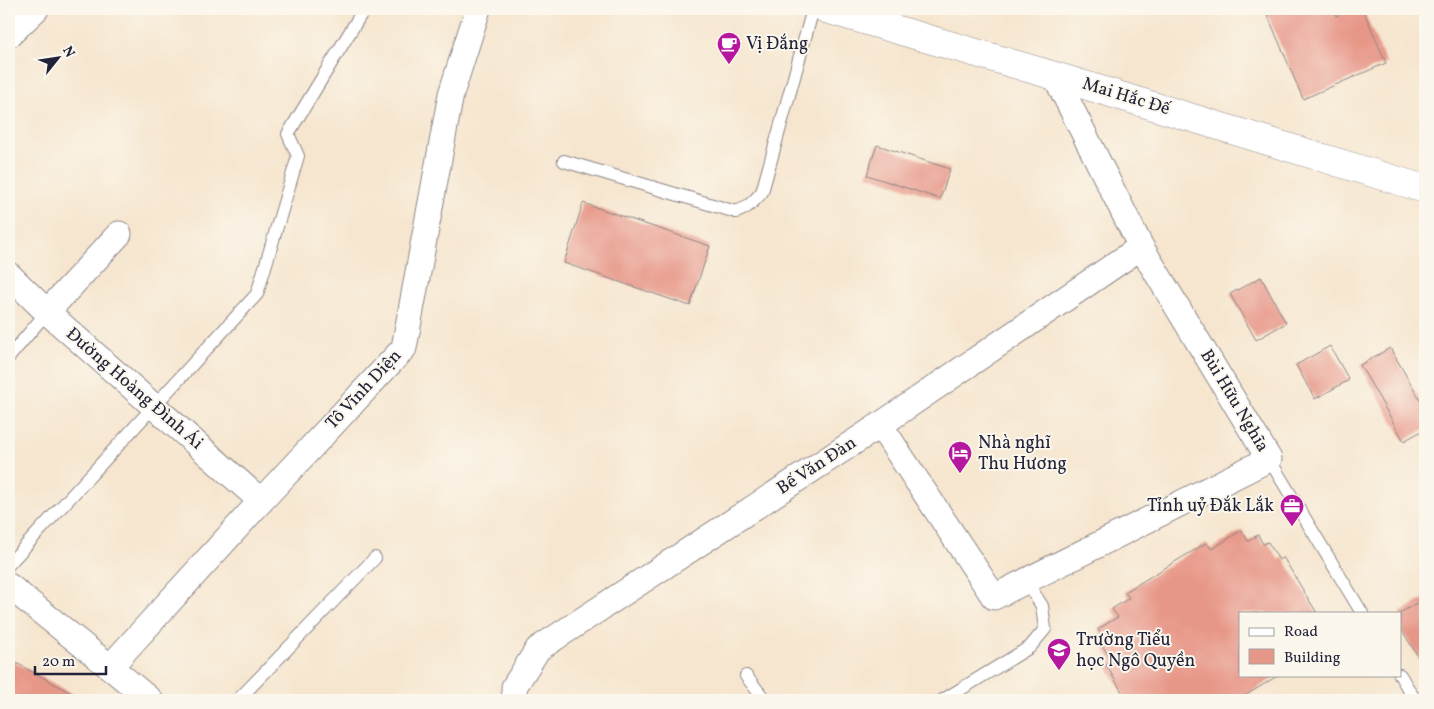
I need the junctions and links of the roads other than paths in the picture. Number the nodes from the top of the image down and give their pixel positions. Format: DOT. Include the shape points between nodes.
graph roads {
  1 [pos="36,9"];
  2 [pos="364,9"];
  3 [pos="478,9"];
  4 [pos="813,9"];
  5 [pos="826,9"];
  6 [pos="9,35"];
  7 [pos="1055,76"];
  8 [pos="564,161"];
  9 [pos="1425,189"];
  10 [pos="119,234"];
  11 [pos="1141,247"];
  12 [pos="9,275"];
  13 [pos="47,312"];
  14 [pos="9,357"];
  15 [pos="154,406"];
  16 [pos="880,425"];
  17 [pos="1269,459"];
  18 [pos="261,501"];
  19 [pos="375,558"];
  20 [pos="9,564"];
  21 [pos="1026,582"];
  22 [pos="9,586"];
  23 [pos="1361,612"];
  24 [pos="110,667"];
  25 [pos="746,676"];
  26 [pos="1401,676"];
  27 [pos="150,700"];
  28 [pos="238,700"];
  29 [pos="515,700"];
  30 [pos="765,700"];
  31 [pos="943,700"];
  32 [pos="1415,700"];
  1 -- 6 [label="street"];
  2 -- 15 [label="lane" via="288,134 298,156 257,294"];
  3 -- 18 [label="street, Tô Vĩnh Diện" via="450,94 404,348"];
  4 -- 8 [label="lane" via="762,192 748,206 736,212"];
  5 -- 7 [label="street, Mai Hắc Đế"];
  7 -- 9 [label="street, Mai Hắc Đế"];
  7 -- 11 [label="street, Bùi Hữu Nghĩa"];
  10 -- 13 [label="street"];
  11 -- 16 [label="street, Bế Văn Đàn"];
  11 -- 17 [label="street, Bùi Hữu Nghĩa"];
  12 -- 13 [label="street, Đường Hoàng Đình Ái"];
  13 -- 14 [label="lane"];
  13 -- 15 [label="street, Đường Hoàng Đình Ái"];
  15 -- 18 [label="street, Đường Hoàng Đình Ái"];
  15 -- 20 [label="lane"];
  16 -- 21 [label="street, Bùi Hữu Nghĩa" via="994,597"];
  16 -- 29 [label="street, Bế Văn Đàn" via="538,649 514,687"];
  17 -- 21 [label="street, Bùi Hữu Nghĩa"];
  17 -- 23 [label="lane"];
  18 -- 24 [label="street, Tô Vĩnh Diện"];
  19 -- 28 [label="lane"];
  21 -- 31 [label="lane" via="1042,606 1045,629 1030,647"];
  22 -- 24 [label="street"];
  24 -- 27 [label="street"];
  25 -- 30 [label="lane"];
  26 -- 32 [label="lane"];
}
